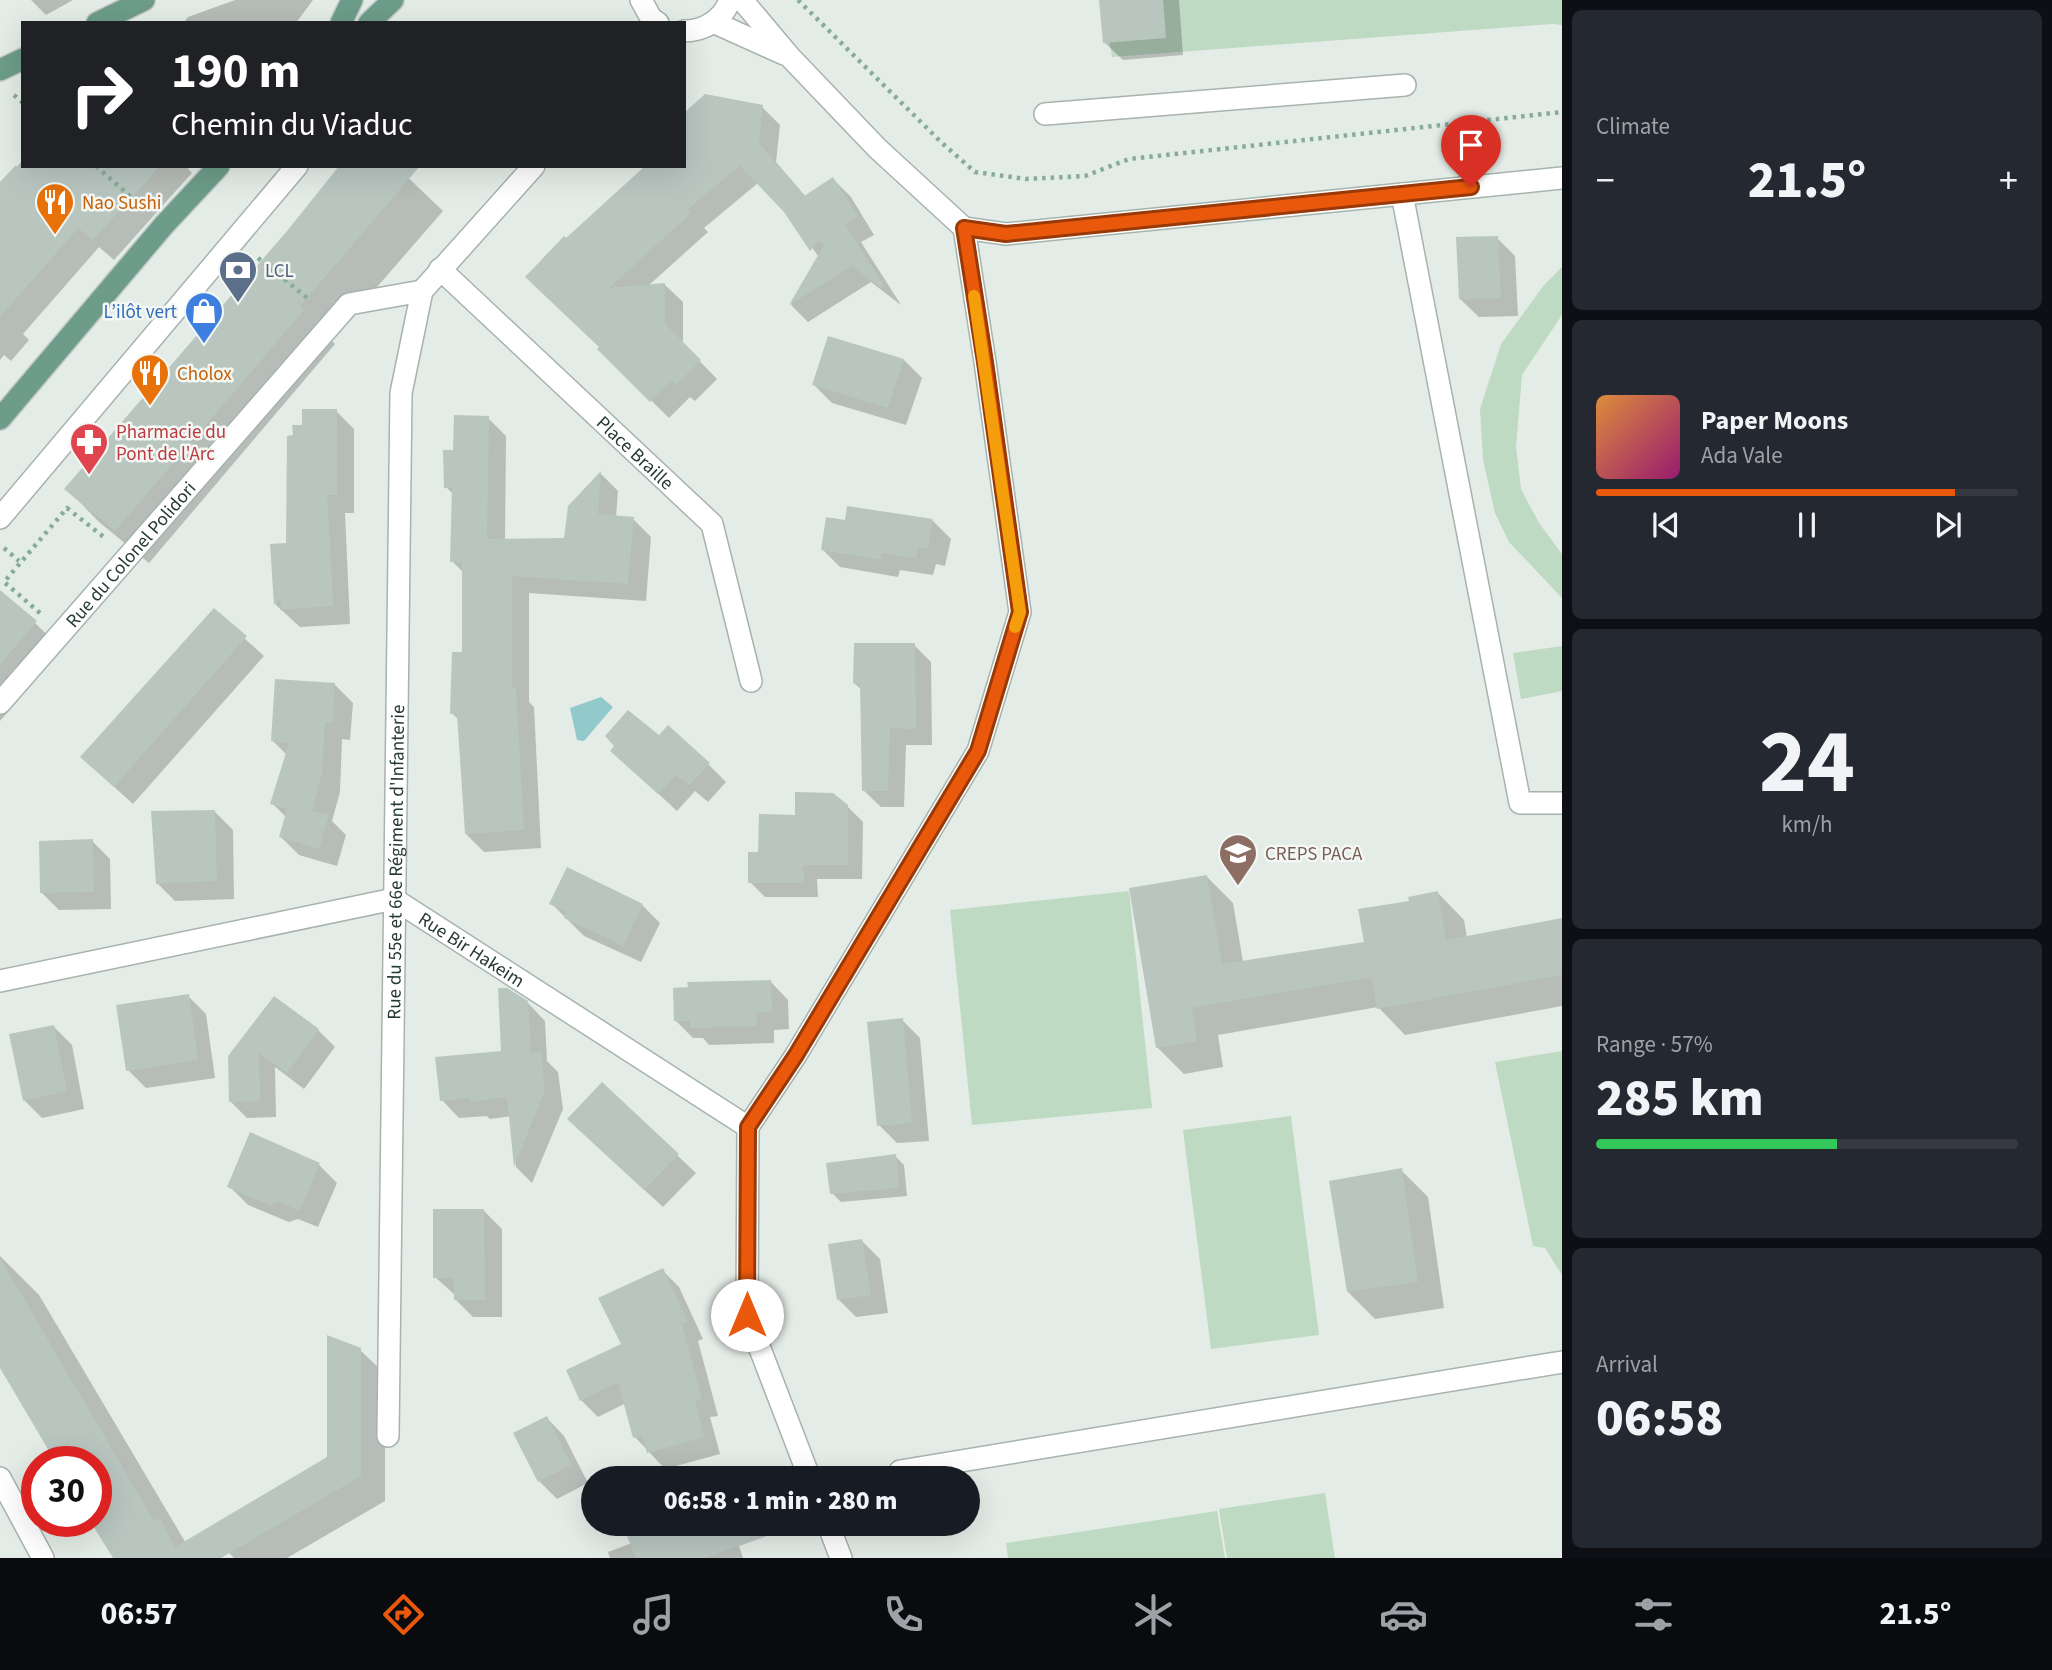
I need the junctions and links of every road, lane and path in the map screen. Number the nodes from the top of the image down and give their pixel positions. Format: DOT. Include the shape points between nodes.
graph roads {
  1 [pos="144,0"];
  2 [pos="352,0"];
  3 [pos="393,0"];
  4 [pos="730,0"];
  5 [pos="742,0"];
  6 [pos="101,21"];
  7 [pos="342,21"];
  8 [pos="371,21"];
  9 [pos="713,22"];
  10 [pos="686,31"];
  11 [pos="790,57"];
  12 [pos="21,60"];
  13 [pos="0,70"];
  14 [pos="1405,85"];
  15 [pos="1045,114"];
  16 [pos="98,168"];
  17 [pos="217,168"];
  18 [pos="295,168"];
  19 [pos="532,168"];
  20 [pos="1562,178"];
  21 [pos="1402,194"];
  22 [pos="164,225"];
  23 [pos="964,228"];
  24 [pos="236,240"];
  25 [pos="440,269"];
  26 [pos="422,290"];
  27 [pos="335,320"];
  28 [pos="0,419"];
  29 [pos="0,518"];
  30 [pos="0,544"];
  31 [pos="128,557"];
  32 [pos="19,561"];
  33 [pos="62,632"];
  34 [pos="751,681"];
  35 [pos="0,703"];
  36 [pos="1562,803"];
  37 [pos="394,899"];
  38 [pos="0,981"];
  39 [pos="748,1127"];
  40 [pos="1562,1362"];
  41 [pos="388,1436"];
  42 [pos="805,1466"];
  43 [pos="931,1466"];
  44 [pos="0,1478"];
  45 [pos="833,1536"];
  46 [pos="43,1558"];
  47 [pos="841,1558"];
  1 -- 6 [label="main road"];
  2 -- 7 [label="main road"];
  3 -- 8 [label="main road"];
  4 -- 9 [label="street"];
  5 -- 11 [label="street"];
  9 -- 10 [label="street"];
  9 -- 11 [label="street"];
  11 -- 23 [label="street" via="877,148"];
  12 -- 13 [label="main road"];
  14 -- 15 [label="street"];
  16 -- 22 [label="path"];
  17 -- 22 [label="main road"];
  18 -- 24 [label="street"];
  19 -- 25 [label="street"];
  20 -- 21 [label="street"];
  21 -- 23 [label="street" via="1006,234"];
  21 -- 36 [label="street" via="1520,803"];
  22 -- 28 [label="main road"];
  23 -- 39 [label="street" via="1020,612 978,751"];
  24 -- 27 [label="path"];
  24 -- 29 [label="street"];
  25 -- 26 [label="street"];
  25 -- 34 [label="street, Place Braille" via="712,524"];
  26 -- 27 [label="street, Rue du Colonel Polidori" via="349,304"];
  26 -- 37 [label="street, Rue du 55e et 66e Régiment d'Infanterie" via="401,393"];
  27 -- 31 [label="street, Rue du Colonel Polidori"];
  30 -- 32 [label="path"];
  31 -- 32 [label="path" via="67,508"];
  31 -- 33 [label="street, Rue du Colonel Polidori"];
  32 -- 33 [label="path" via="4,582"];
  33 -- 35 [label="street, Rue du Colonel Polidori"];
  37 -- 38 [label="street"];
  37 -- 39 [label="street, Rue Bir Hakeim"];
  37 -- 41 [label="street, Rue du 55e et 66e Régiment d'Infanterie"];
  39 -- 42 [label="street" via="747,1315"];
  40 -- 43 [label="street"];
  44 -- 46 [label="street"];
  45 -- 47 [label="street"];
}
